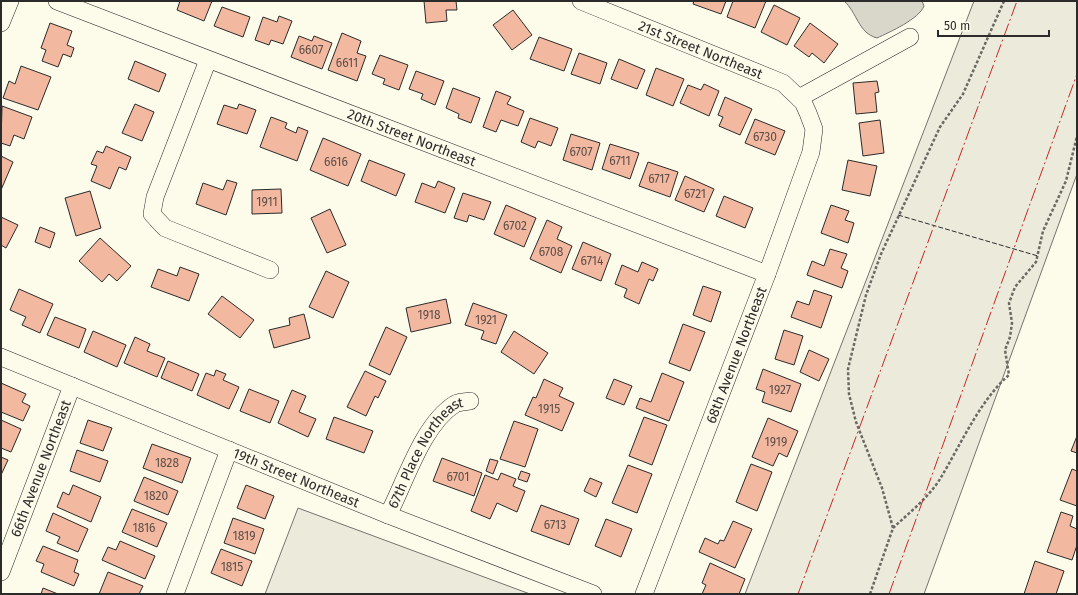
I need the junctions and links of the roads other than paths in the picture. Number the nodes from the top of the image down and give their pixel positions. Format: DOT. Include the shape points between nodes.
graph roads {
  1 [pos="10,1"];
  2 [pos="57,1"];
  3 [pos="581,2"];
  4 [pos="1,23"];
  5 [pos="910,37"];
  6 [pos="208,60"];
  7 [pos="800,98"];
  8 [pos="808,113"];
  9 [pos="270,270"];
  10 [pos="767,274"];
  11 [pos="1,357"];
  12 [pos="72,386"];
  13 [pos="470,401"];
  14 [pos="229,450"];
  15 [pos="388,515"];
  16 [pos="1,572"];
  17 [pos="175,594"];
  18 [pos="593,594"];
  19 [pos="644,594"];
  1 -- 4 [label="street"];
  2 -- 6 [label="street, 20th Street Northeast"];
  3 -- 7 [label="street, 21st Street Northeast" via="783,83"];
  5 -- 7 [label="street"];
  6 -- 9 [label="street" via="155,197 152,214 165,228"];
  6 -- 10 [label="street, 20th Street Northeast"];
  7 -- 8 [label="street, 21st Street Northeast"];
  8 -- 10 [label="street, 68th Avenue Northeast" via="814,129 811,152"];
  10 -- 19 [label="street, 68th Avenue Northeast"];
  11 -- 12 [label="street, 19th Street Northeast"];
  12 -- 14 [label="street, 19th Street Northeast"];
  12 -- 16 [label="street, 66th Avenue Northeast"];
  13 -- 15 [label="street, 67th Place Northeast" via="456,403 438,418 428,431"];
  14 -- 15 [label="street, 19th Street Northeast"];
  14 -- 17 [label="street"];
  15 -- 18 [label="street, 19th Street Northeast"];
}
